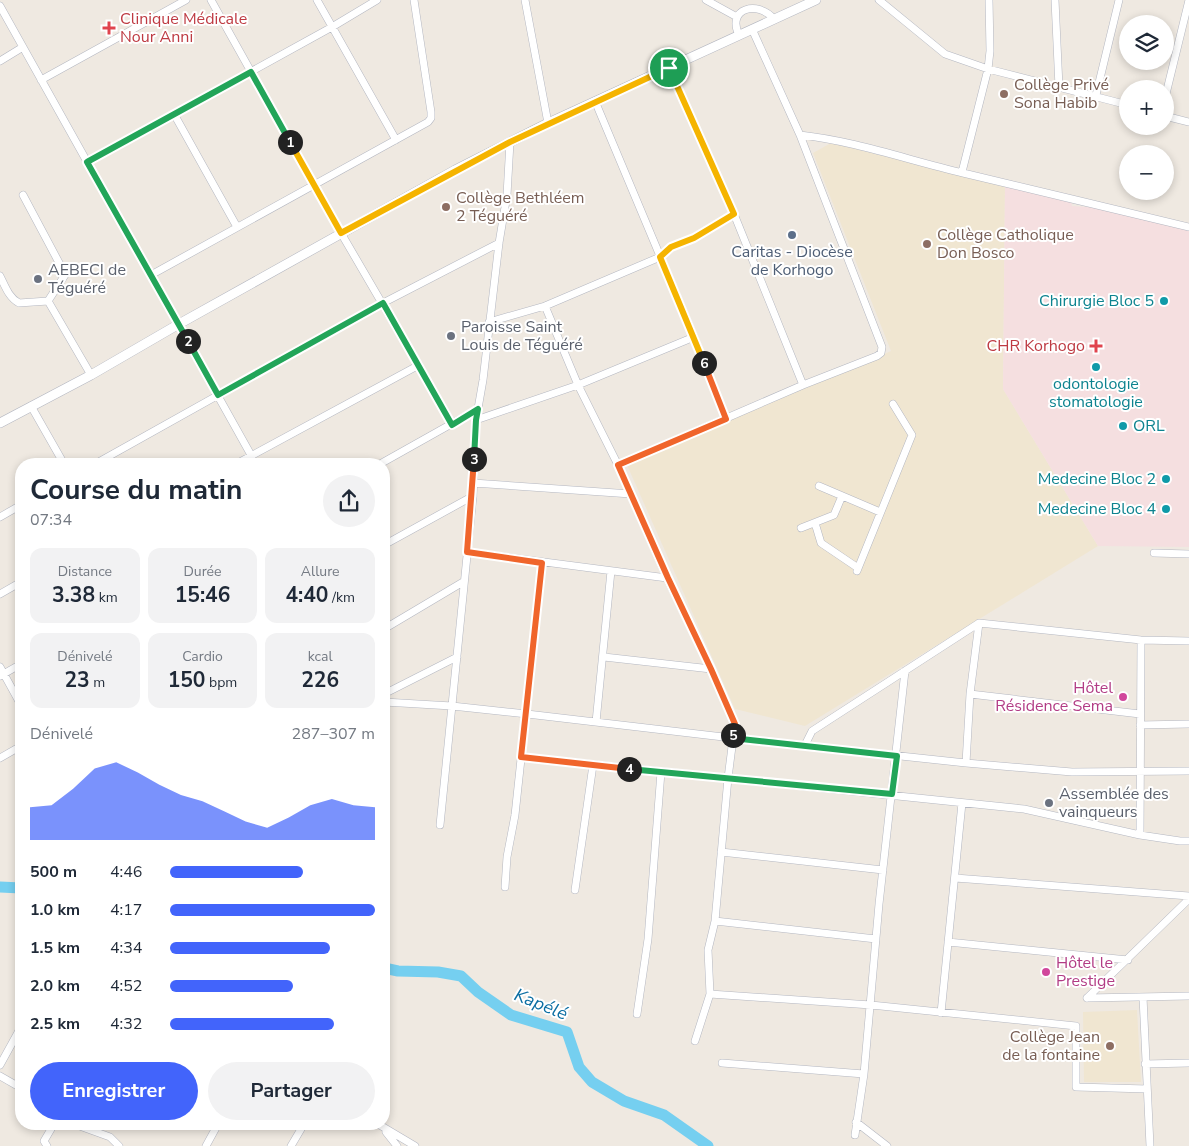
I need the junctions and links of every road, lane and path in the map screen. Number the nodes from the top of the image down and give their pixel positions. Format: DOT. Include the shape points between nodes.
graph roads {
  1 [pos="186,0"];
  2 [pos="211,0"];
  3 [pos="317,0"];
  4 [pos="377,0"];
  5 [pos="414,0"];
  6 [pos="525,0"];
  7 [pos="706,0"];
  8 [pos="816,0"];
  9 [pos="879,0"];
  10 [pos="989,0"];
  11 [pos="1055,0"];
  12 [pos="1119,0"];
  13 [pos="1189,0"];
  14 [pos="800,3"];
  15 [pos="0,6"];
  16 [pos="737,17"];
  17 [pos="774,19"];
  18 [pos="332,27"];
  19 [pos="752,29"];
  20 [pos="739,35"];
  21 [pos="23,48"];
  22 [pos="0,61"];
  23 [pos="669,68"];
  24 [pos="988,69"];
  25 [pos="251,72"];
  26 [pos="41,80"];
  27 [pos="1169,80"];
  28 [pos="1059,87"];
  29 [pos="1096,95"];
  30 [pos="595,101"];
  31 [pos="1119,102"];
  32 [pos="174,114"];
  33 [pos="1174,118"];
  34 [pos="1189,122"];
  35 [pos="548,123"];
  36 [pos="800,135"];
  37 [pos="396,140"];
  38 [pos="510,142"];
  39 [pos="87,162"];
  40 [pos="962,172"];
  41 [pos="314,185"];
  42 [pos="23,195"];
  43 [pos="734,214"];
  44 [pos="237,227"];
  45 [pos="1189,227"];
  46 [pos="341,233"];
  47 [pos="499,243"];
  48 [pos="660,257"];
  49 [pos="151,275"];
  50 [pos="0,276"];
  51 [pos="48,301"];
  52 [pos="383,303"];
  53 [pos="545,306"];
  54 [pos="489,322"];
  55 [pos="179,324"];
  56 [pos="694,337"];
  57 [pos="419,365"];
  58 [pos="91,375"];
  59 [pos="578,385"];
  60 [pos="803,385"];
  61 [pos="218,395"];
  62 [pos="893,404"];
  63 [pos="31,406"];
  64 [pos="478,409"];
  65 [pos="726,419"];
  66 [pos="476,420"];
  67 [pos="0,423"];
  68 [pos="452,425"];
  69 [pos="251,455"];
  70 [pos="61,458"];
  71 [pos="106,458"];
  72 [pos="246,458"];
  73 [pos="253,458"];
  74 [pos="390,459"];
  75 [pos="618,465"];
  76 [pos="473,483"];
  77 [pos="819,486"];
  78 [pos="631,494"];
  79 [pos="473,496"];
  80 [pos="842,496"];
  81 [pos="15,508"];
  82 [pos="880,512"];
  83 [pos="0,517"];
  84 [pos="815,523"];
  85 [pos="801,528"];
  86 [pos="390,543"];
  87 [pos="467,552"];
  88 [pos="1154,553"];
  89 [pos="1189,554"];
  90 [pos="542,563"];
  91 [pos="611,571"];
  92 [pos="668,578"];
  93 [pos="463,582"];
  94 [pos="15,585"];
  95 [pos="0,594"];
  96 [pos="980,623"];
  97 [pos="390,625"];
  98 [pos="1141,640"];
  99 [pos="1189,641"];
  100 [pos="604,657"];
  101 [pos="457,658"];
  102 [pos="15,666"];
  103 [pos="711,669"];
  104 [pos="905,671"];
  105 [pos="1,672"];
  106 [pos="390,691"];
  107 [pos="970,694"];
  108 [pos="15,695"];
  109 [pos="390,702"];
  110 [pos="452,706"];
  111 [pos="526,714"];
  112 [pos="1140,714"];
  113 [pos="596,722"];
  114 [pos="1189,724"];
  115 [pos="1140,725"];
  116 [pos="732,738"];
  117 [pos="806,745"];
  118 [pos="15,749"];
  119 [pos="897,756"];
  120 [pos="521,757"];
  121 [pos="0,758"];
  122 [pos="966,763"];
  123 [pos="593,765"];
  124 [pos="1189,771"];
  125 [pos="661,772"];
  126 [pos="1140,772"];
  127 [pos="728,778"];
  128 [pos="892,794"];
  129 [pos="962,803"];
  130 [pos="440,825"];
  131 [pos="1140,835"];
  132 [pos="1189,841"];
  133 [pos="721,852"];
  134 [pos="883,870"];
  135 [pos="954,878"];
  136 [pos="505,887"];
  137 [pos="575,890"];
  138 [pos="1189,898"];
  139 [pos="715,921"];
  140 [pos="876,939"];
  141 [pos="948,942"];
  142 [pos="1128,960"];
  143 [pos="710,994"];
  144 [pos="1189,996"];
  145 [pos="1142,997"];
  146 [pos="871,1005"];
  147 [pos="941,1013"];
  148 [pos="637,1014"];
  149 [pos="15,1038"];
  150 [pos="695,1041"];
  151 [pos="1189,1062"];
  152 [pos="722,1063"];
  153 [pos="1145,1064"];
  154 [pos="0,1065"];
  155 [pos="864,1074"];
  156 [pos="0,1076"];
  157 [pos="15,1085"];
  158 [pos="1147,1089"];
  159 [pos="856,1122"];
  160 [pos="50,1130"];
  161 [pos="91,1130"];
  162 [pos="215,1130"];
  163 [pos="300,1130"];
  164 [pos="384,1130"];
  165 [pos="388,1130"];
  166 [pos="854,1135"];
  167 [pos="47,1146"];
  168 [pos="119,1146"];
  169 [pos="206,1146"];
  170 [pos="290,1146"];
  171 [pos="397,1146"];
  172 [pos="415,1146"];
  173 [pos="887,1146"];
  174 [pos="1150,1146"];
  1 -- 26 [label="street"];
  2 -- 25 [label="street"];
  3 -- 18 [label="street"];
  4 -- 18 [label="street"];
  5 -- 37 [label="street" via="431,118 422,127"];
  6 -- 35 [label="street"];
  7 -- 16 [label="street"];
  8 -- 14 [label="street"];
  9 -- 24 [label="street" via="946,54"];
  10 -- 24 [label="street"];
  11 -- 28 [label="street"];
  12 -- 29 [label="street"];
  13 -- 27 [label="street"];
  14 -- 17 [label="street"];
  15 -- 21 [label="street"];
  16 -- 17 [label="street" via="740,10 754,4 766,9"];
  16 -- 20 [label="street"];
  17 -- 19 [label="street"];
  18 -- 25 [label="street"];
  18 -- 37 [label="street"];
  19 -- 20 [label="street"];
  19 -- 36 [label="street"];
  20 -- 23 [label="street"];
  21 -- 22 [label="street"];
  21 -- 26 [label="street"];
  23 -- 30 [label="street"];
  23 -- 43 [label="street"];
  24 -- 28 [label="street"];
  24 -- 40 [label="street"];
  25 -- 32 [label="street"];
  25 -- 41 [label="street"];
  26 -- 39 [label="street"];
  28 -- 29 [label="street"];
  29 -- 31 [label="street"];
  30 -- 35 [label="street"];
  30 -- 48 [label="street"];
  32 -- 39 [label="street"];
  32 -- 44 [label="street"];
  33 -- 34 [label="street"];
  35 -- 38 [label="street"];
  36 -- 40 [label="street" via="847,142"];
  36 -- 60 [label="street" via="882,350 877,356"];
  37 -- 41 [label="street"];
  38 -- 46 [label="street"];
  38 -- 47 [label="street" via="507,194"];
  39 -- 49 [label="street"];
  40 -- 45 [label="street"];
  41 -- 44 [label="street"];
  41 -- 46 [label="street"];
  42 -- 51 [label="street" via="65,276"];
  43 -- 48 [label="street" via="694,238 671,247"];
  43 -- 60 [label="street"];
  44 -- 49 [label="street"];
  46 -- 52 [label="street"];
  46 -- 55 [label="street"];
  47 -- 52 [label="street"];
  47 -- 54 [label="street"];
  48 -- 53 [label="street"];
  48 -- 56 [label="street"];
  49 -- 55 [label="street"];
  50 -- 51 [label="street" via="15,301"];
  51 -- 58 [label="street"];
  52 -- 57 [label="street"];
  52 -- 61 [label="street"];
  53 -- 54 [label="street"];
  53 -- 59 [label="street"];
  54 -- 64 [label="street"];
  55 -- 58 [label="street"];
  55 -- 61 [label="street"];
  56 -- 59 [label="street"];
  56 -- 65 [label="street"];
  57 -- 68 [label="street"];
  57 -- 69 [label="street"];
  58 -- 63 [label="street"];
  59 -- 66 [label="street"];
  59 -- 75 [label="street"];
  60 -- 65 [label="street"];
  61 -- 69 [label="street"];
  61 -- 71 [label="street"];
  62 -- 82 [label="street" via="912,435"];
  63 -- 67 [label="street"];
  63 -- 70 [label="street"];
  64 -- 66 [label="street"];
  64 -- 68 [label="street"];
  65 -- 75 [label="street"];
  66 -- 76 [label="street"];
  68 -- 74 [label="street"];
  69 -- 72 [label="street"];
  69 -- 73 [label="street"];
  75 -- 78 [label="street"];
  76 -- 78 [label="street"];
  76 -- 79 [label="street"];
  77 -- 80 [label="street"];
  78 -- 92 [label="street"];
  79 -- 86 [label="street"];
  79 -- 87 [label="street"];
  80 -- 82 [label="street"];
  80 -- 84 [label="street" via="834,515"];
  81 -- 83 [label="street"];
  82 -- 84 [label="street" via="858,569 821,543"];
  84 -- 85 [label="street"];
  87 -- 90 [label="street"];
  87 -- 93 [label="street"];
  88 -- 89 [label="street"];
  90 -- 91 [label="street"];
  90 -- 111 [label="street"];
  91 -- 92 [label="street"];
  91 -- 100 [label="street"];
  92 -- 103 [label="street"];
  93 -- 97 [label="street"];
  93 -- 101 [label="street"];
  94 -- 95 [label="street"];
  96 -- 98 [label="street"];
  96 -- 104 [label="street"];
  96 -- 107 [label="street"];
  98 -- 99 [label="street"];
  98 -- 112 [label="street"];
  100 -- 103 [label="street"];
  100 -- 113 [label="street"];
  101 -- 106 [label="street"];
  101 -- 110 [label="street"];
  102 -- 105 [label="street"];
  103 -- 116 [label="street" via="735,724"];
  104 -- 117 [label="street" via="812,731"];
  104 -- 119 [label="street"];
  105 -- 108 [label="street"];
  107 -- 112 [label="street"];
  107 -- 122 [label="street"];
  109 -- 110 [label="street"];
  110 -- 111 [label="street"];
  110 -- 130 [label="street"];
  111 -- 113 [label="street"];
  111 -- 120 [label="street"];
  112 -- 115 [label="street"];
  113 -- 116 [label="street"];
  114 -- 115 [label="street"];
  115 -- 126 [label="street"];
  116 -- 117 [label="street"];
  116 -- 127 [label="street"];
  117 -- 119 [label="street"];
  118 -- 121 [label="street"];
  119 -- 122 [label="street"];
  119 -- 128 [label="street"];
  120 -- 123 [label="street"];
  120 -- 136 [label="street"];
  122 -- 126 [label="street" via="1072,772"];
  123 -- 125 [label="street"];
  123 -- 137 [label="street"];
  124 -- 126 [label="street"];
  125 -- 127 [label="street"];
  125 -- 148 [label="street" via="648,940"];
  126 -- 131 [label="street"];
  127 -- 128 [label="street"];
  127 -- 133 [label="street"];
  128 -- 129 [label="street"];
  128 -- 134 [label="street"];
  129 -- 131 [label="street" via="1024,809"];
  129 -- 135 [label="street"];
  131 -- 132 [label="street"];
  133 -- 134 [label="street"];
  133 -- 139 [label="street"];
  134 -- 140 [label="street"];
  135 -- 138 [label="street"];
  135 -- 141 [label="street"];
  138 -- 142 [label="street"];
  139 -- 140 [label="street"];
  139 -- 143 [label="street" via="708,950"];
  140 -- 146 [label="street"];
  141 -- 142 [label="street"];
  141 -- 147 [label="street"];
  142 -- 145 [label="street" via="1087,998"];
  143 -- 146 [label="street"];
  143 -- 150 [label="street"];
  144 -- 145 [label="street"];
  145 -- 153 [label="street"];
  146 -- 147 [label="street"];
  146 -- 155 [label="street"];
  147 -- 158 [label="street" via="1076,1026 1076,1088"];
  149 -- 154 [label="street"];
  151 -- 153 [label="street"];
  152 -- 155 [label="street"];
  153 -- 158 [label="street"];
  155 -- 159 [label="street"];
  156 -- 157 [label="street"];
  158 -- 174 [label="street"];
  159 -- 166 [label="street"];
  159 -- 173 [label="street"];
  160 -- 167 [label="street" via="44,1141"];
  161 -- 168 [label="street" via="110,1137"];
  162 -- 169 [label="street"];
  163 -- 170 [label="street"];
  164 -- 171 [label="street"];
  165 -- 172 [label="street"];
}
